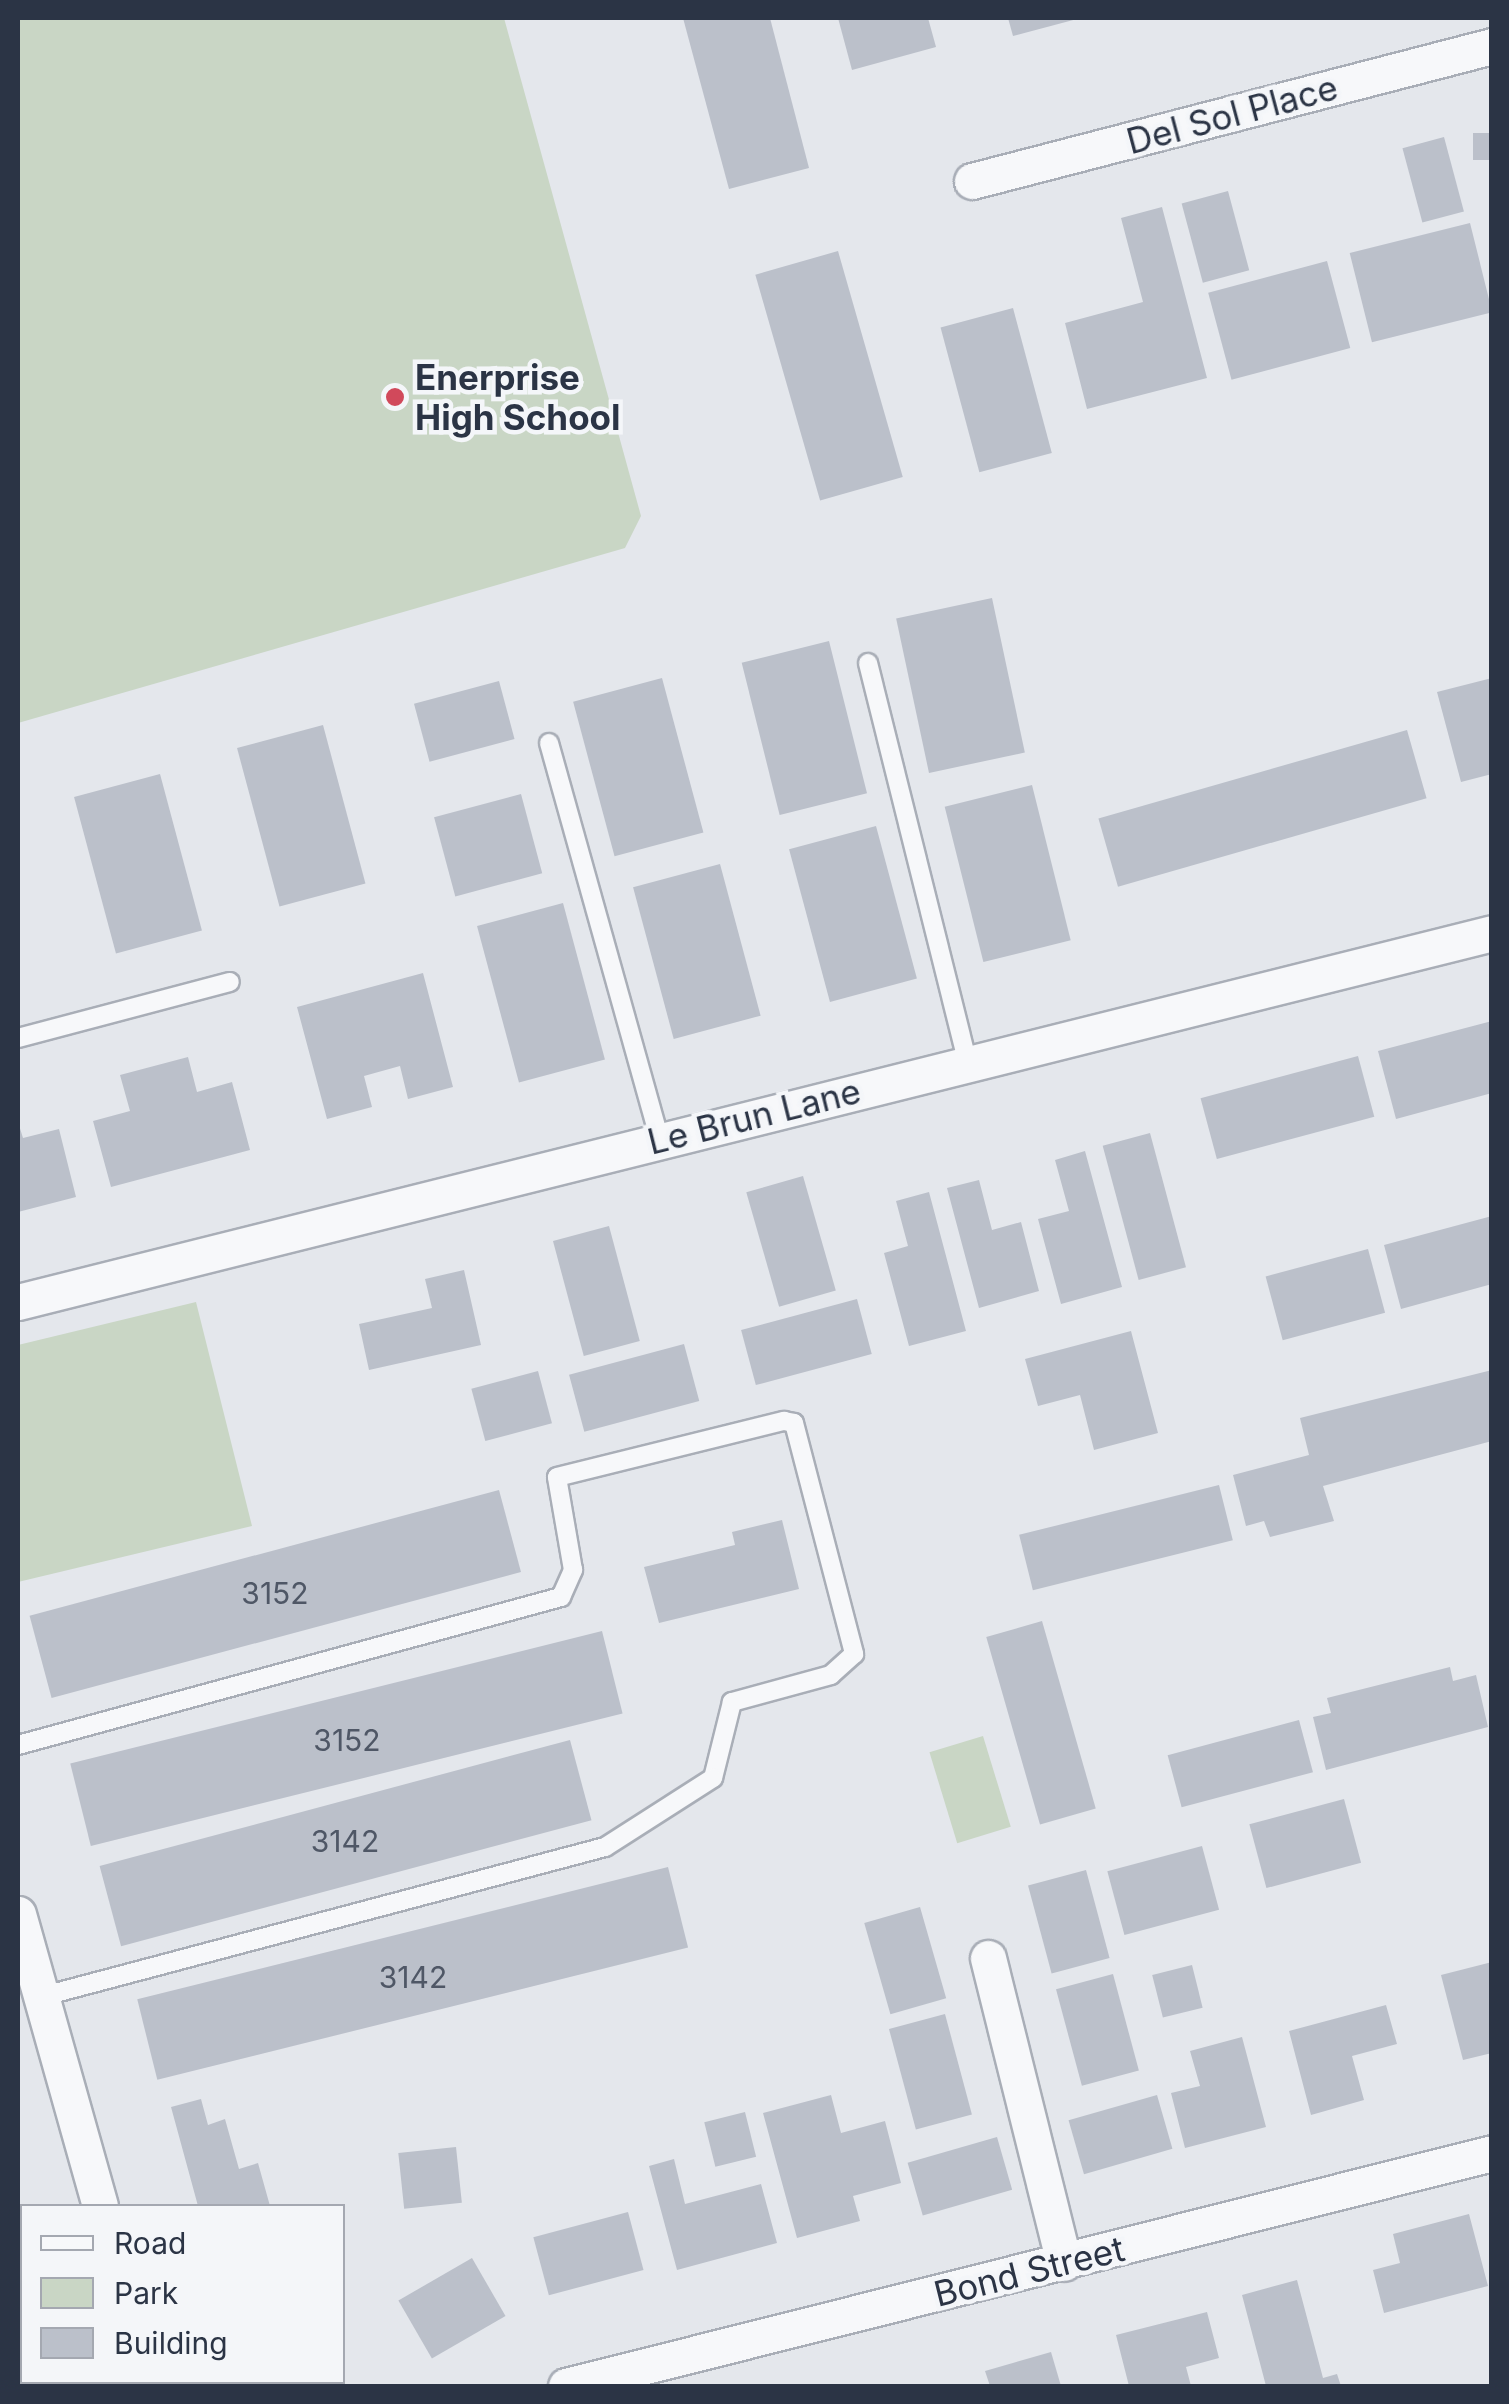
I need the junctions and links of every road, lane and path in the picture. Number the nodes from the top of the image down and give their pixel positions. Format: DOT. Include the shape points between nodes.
graph roads {
  1 [pos="1492,46"];
  2 [pos="972,182"];
  3 [pos="868,664"];
  4 [pos="550,744"];
  5 [pos="1492,933"];
  6 [pos="230,982"];
  7 [pos="18,1038"];
  8 [pos="968,1064"];
  9 [pos="659,1138"];
  10 [pos="18,1302"];
  11 [pos="18,1745"];
  12 [pos="18,1914"];
  13 [pos="988,1958"];
  14 [pos="40,1996"];
  15 [pos="1492,2153"];
  16 [pos="99,2204"];
  17 [pos="1064,2263"];
  18 [pos="566,2386"];
  1 -- 2 [label="street, Del Sol Place"];
  3 -- 8 [label="lane"];
  4 -- 9 [label="lane"];
  5 -- 8 [label="street, Le Brun Lane"];
  6 -- 7 [label="lane"];
  8 -- 9 [label="street, Le Brun Lane"];
  9 -- 10 [label="street, Le Brun Lane"];
  11 -- 14 [label="lane" via="561,1597 574,1570 557,1477 784,1421 794,1423 854,1654 831,1675 732,1702 713,1778 605,1847"];
  12 -- 14 [label="street"];
  13 -- 17 [label="street"];
  14 -- 16 [label="street"];
  15 -- 17 [label="street, Bond Street"];
  17 -- 18 [label="street, Bond Street"];
}
